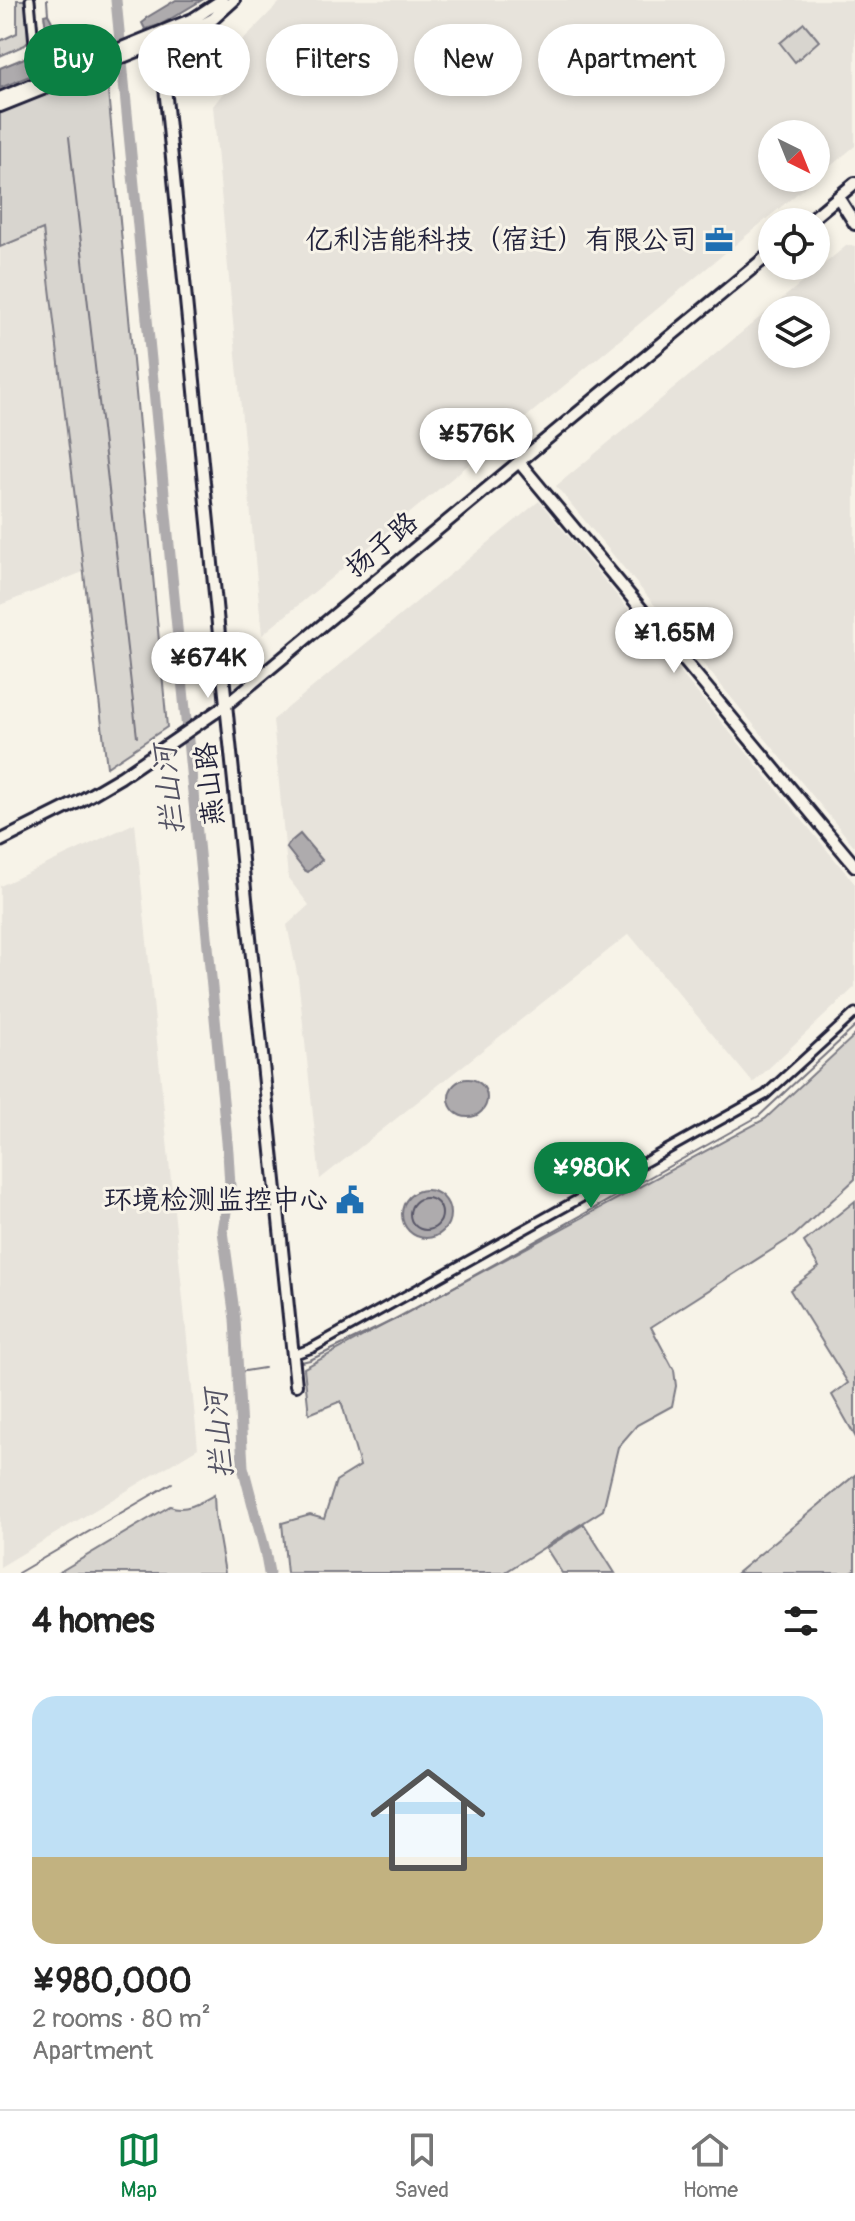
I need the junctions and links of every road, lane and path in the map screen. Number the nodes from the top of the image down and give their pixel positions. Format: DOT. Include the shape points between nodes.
graph roads {
  1 [pos="30,0"];
  2 [pos="222,0"];
  3 [pos="234,0"];
  4 [pos="32,24"];
  5 [pos="184,24"];
  6 [pos="203,24"];
  7 [pos="24,89"];
  8 [pos="24,95"];
  9 [pos="166,96"];
  10 [pos="0,98"];
  11 [pos="0,106"];
  12 [pos="855,183"];
  13 [pos="838,197"];
  14 [pos="825,208"];
  15 [pos="855,224"];
  16 [pos="758,264"];
  17 [pos="519,462"];
  18 [pos="226,705"];
  19 [pos="0,841"];
  20 [pos="855,866"];
  21 [pos="855,1013"];
  22 [pos="293,1360"];
  23 [pos="296,1385"];
  1 -- 4 [label="street"];
  2 -- 5 [label="street"];
  3 -- 6 [label="street"];
  7 -- 10 [label="street"];
  8 -- 11 [label="street"];
  9 -- 18 [label="street, 燕山路"];
  12 -- 13 [label="street"];
  13 -- 14 [label="street"];
  13 -- 15 [label="street"];
  16 -- 17 [label="street, 扬子路"];
  17 -- 18 [label="street, 扬子路"];
  17 -- 20 [label="street"];
  18 -- 19 [label="street, 扬子路" via="121,777"];
  18 -- 22 [label="street, 燕山路"];
  21 -- 22 [label="street" via="765,1095"];
  22 -- 23 [label="street, 燕山路"];
}
